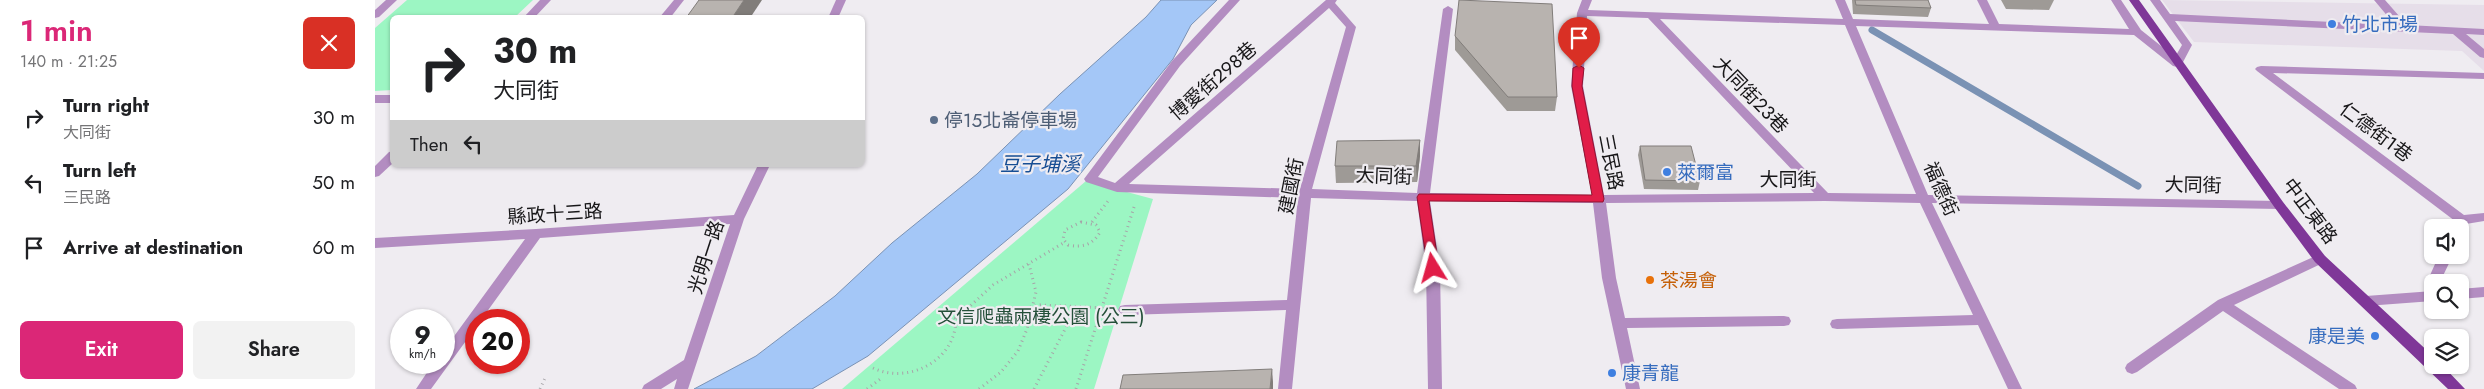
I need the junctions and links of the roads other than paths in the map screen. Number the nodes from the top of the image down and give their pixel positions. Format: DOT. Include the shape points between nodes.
graph roads {
  1 [pos="392,0"];
  2 [pos="546,0"];
  3 [pos="679,0"];
  4 [pos="841,0"];
  5 [pos="1235,0"];
  6 [pos="1587,0"];
  7 [pos="1840,0"];
  8 [pos="1982,0"];
  9 [pos="2116,0"];
  10 [pos="2134,0"];
  11 [pos="2155,0"];
  12 [pos="2379,0"];
  13 [pos="1331,1"];
  14 [pos="1448,9"];
  15 [pos="1582,13"];
  16 [pos="375,15"];
  17 [pos="531,15"];
  18 [pos="666,15"];
  19 [pos="834,15"];
  20 [pos="1652,17"];
  21 [pos="2167,17"];
  22 [pos="1850,22"];
  23 [pos="1996,28"];
  24 [pos="2404,28"];
  25 [pos="2456,31"];
  26 [pos="2137,32"];
  27 [pos="2484,32"];
  28 [pos="2484,55"];
  29 [pos="2177,64"];
  30 [pos="2484,76"];
  31 [pos="375,99"];
  32 [pos="390,99"];
  33 [pos="390,158"];
  34 [pos="763,167"];
  35 [pos="375,174"];
  36 [pos="1117,188"];
  37 [pos="1305,192"];
  38 [pos="1423,197"];
  39 [pos="1825,197"];
  40 [pos="1599,199"];
  41 [pos="1924,199"];
  42 [pos="2279,205"];
  43 [pos="2484,217"];
  44 [pos="738,219"];
  45 [pos="2454,219"];
  46 [pos="2469,221"];
  47 [pos="536,234"];
  48 [pos="375,243"];
  49 [pos="2320,259"];
  50 [pos="2424,291"];
  51 [pos="2484,292"];
  52 [pos="2469,293"];
  53 [pos="2366,301"];
  54 [pos="1293,304"];
  55 [pos="2223,304"];
  56 [pos="1125,310"];
  57 [pos="1981,320"];
  58 [pos="1784,321"];
  59 [pos="1618,323"];
  60 [pos="1837,324"];
  61 [pos="455,345"];
  62 [pos="2424,356"];
  63 [pos="691,363"];
  64 [pos="2132,368"];
  65 [pos="434,374"];
  66 [pos="2442,374"];
  67 [pos="423,389"];
  68 [pos="649,389"];
  69 [pos="681,389"];
  70 [pos="1285,389"];
  71 [pos="1435,389"];
  72 [pos="1633,389"];
  73 [pos="2015,389"];
  74 [pos="2350,389"];
  75 [pos="2458,389"];
  1 -- 16 [label="street"];
  2 -- 17 [label="street"];
  3 -- 18 [label="street"];
  4 -- 19 [label="street"];
  5 -- 36 [label="street, 大同街" via="1215,18 1148,100 1090,179"];
  6 -- 15 [label="street, 三民路"];
  7 -- 22 [label="street, 福德街"];
  8 -- 23 [label="street"];
  9 -- 26 [label="street, 中正東路"];
  10 -- 29 [label="main road"];
  11 -- 21 [label="street"];
  12 -- 24 [label="street"];
  13 -- 36 [label="street, 博愛街298巷"];
  13 -- 37 [label="street, 建國街" via="1351,27"];
  14 -- 38 [label="street"];
  15 -- 20 [label="street"];
  15 -- 40 [label="street, 三民路" via="1577,86"];
  20 -- 22 [label="street"];
  20 -- 39 [label="street, 大同街23巷"];
  21 -- 24 [label="street"];
  21 -- 29 [label="street" via="2187,45"];
  22 -- 23 [label="street"];
  22 -- 41 [label="street, 福德街"];
  23 -- 26 [label="street"];
  24 -- 25 [label="street"];
  25 -- 27 [label="street"];
  25 -- 28 [label="street"];
  26 -- 29 [label="street, 中正東路"];
  29 -- 42 [label="main road, 中正東路"];
  30 -- 45 [label="street, 仁德街1巷" via="2261,69"];
  31 -- 32 [label="street"];
  33 -- 35 [label="street"];
  34 -- 44 [label="street, 光明一路"];
  36 -- 37 [label="street, 大同街"];
  37 -- 38 [label="street, 大同街"];
  37 -- 54 [label="street, 建國街"];
  38 -- 40 [label="street, 大同街"];
  38 -- 71 [label="street" via="1433,268"];
  39 -- 40 [label="street, 大同街"];
  39 -- 41 [label="street, 大同街"];
  40 -- 59 [label="street, 三民路"];
  41 -- 42 [label="street, 大同街"];
  41 -- 57 [label="street, 福德街"];
  42 -- 49 [label="main road, 中正東路"];
  43 -- 46 [label="street"];
  44 -- 47 [label="street, 縣政十三路"];
  44 -- 63 [label="street, 光明一路"];
  47 -- 48 [label="street, 縣政十三路"];
  47 -- 61 [label="street"];
  49 -- 53 [label="main road, 中正東路"];
  49 -- 55 [label="street"];
  50 -- 53 [label="street"];
  51 -- 52 [label="street"];
  53 -- 62 [label="main road, 中正東路"];
  54 -- 56 [label="street"];
  54 -- 70 [label="street, 建國街"];
  55 -- 64 [label="street"];
  55 -- 74 [label="street"];
  57 -- 60 [label="street"];
  57 -- 73 [label="street, 福德街"];
  58 -- 59 [label="street"];
  59 -- 72 [label="street, 三民路"];
  63 -- 68 [label="street"];
  63 -- 69 [label="street, 光明一路"];
  65 -- 67 [label="street"];
  66 -- 75 [label="main road, 中正東路"];
}
